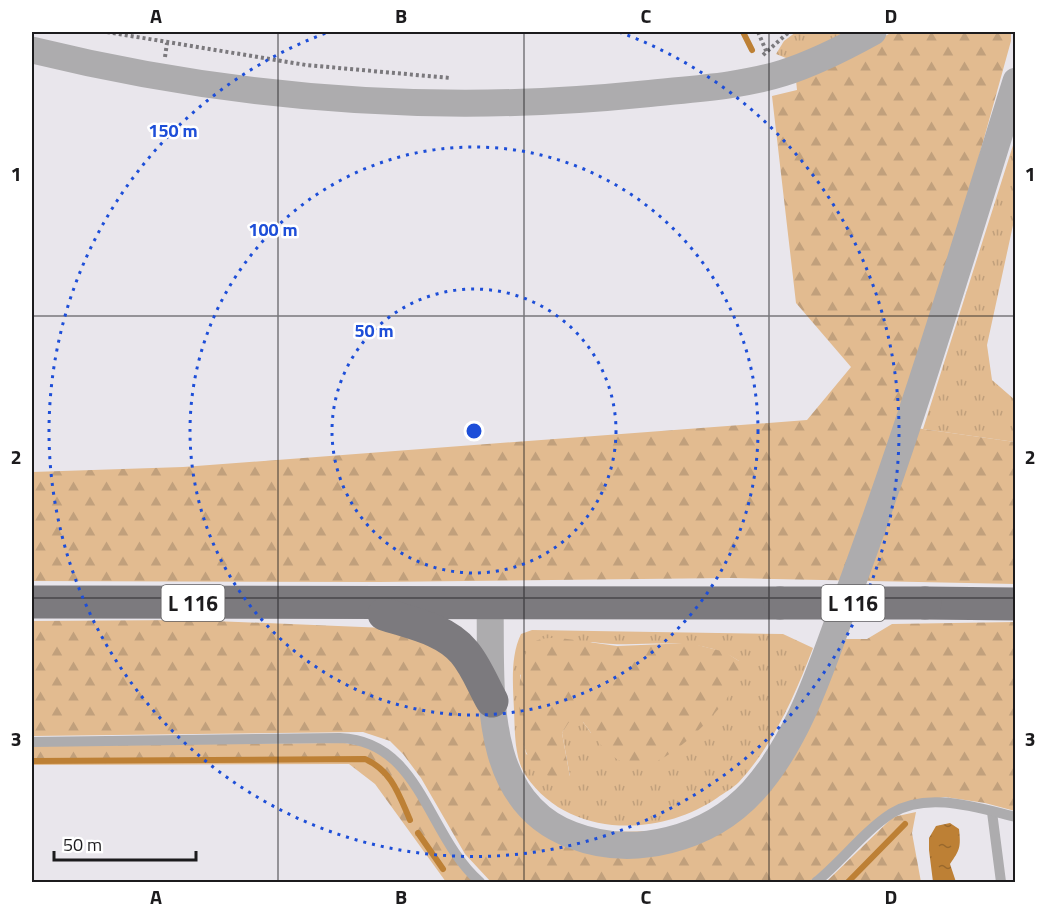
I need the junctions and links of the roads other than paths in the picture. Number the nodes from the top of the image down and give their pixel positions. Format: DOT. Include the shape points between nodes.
graph roads {
  1 [pos="873,32"];
  2 [pos="32,50"];
  3 [pos="1016,81"];
  4 [pos="32,602"];
  5 [pos="490,604"];
  6 [pos="1016,604"];
  7 [pos="354,605"];
  8 [pos="492,701"];
  9 [pos="32,742"];
  10 [pos="992,812"];
  11 [pos="1016,817"];
  12 [pos="480,882"];
  13 [pos="816,882"];
  14 [pos="1001,882"];
  1 -- 2 [label="street" via="818,60 769,77 623,96 503,103 413,104 304,96 161,76"];
  3 -- 8 [label="street" via="865,550 796,726 755,789 712,824 670,840 625,844 574,836 535,812 511,783 498,746"];
  4 -- 7 [label="main road, L 116"];
  5 -- 6 [label="main road, L 116, bridge"];
  5 -- 7 [label="main road, L 116"];
  5 -- 8 [label="street"];
  7 -- 8 [label="main road" via="428,628 449,639 464,652"];
  9 -- 12 [label="lane" via="340,738 371,743 401,764 452,850"];
  10 -- 11 [label="lane"];
  10 -- 13 [label="lane" via="944,803 903,808 886,817"];
  10 -- 14 [label="lane"];
}
